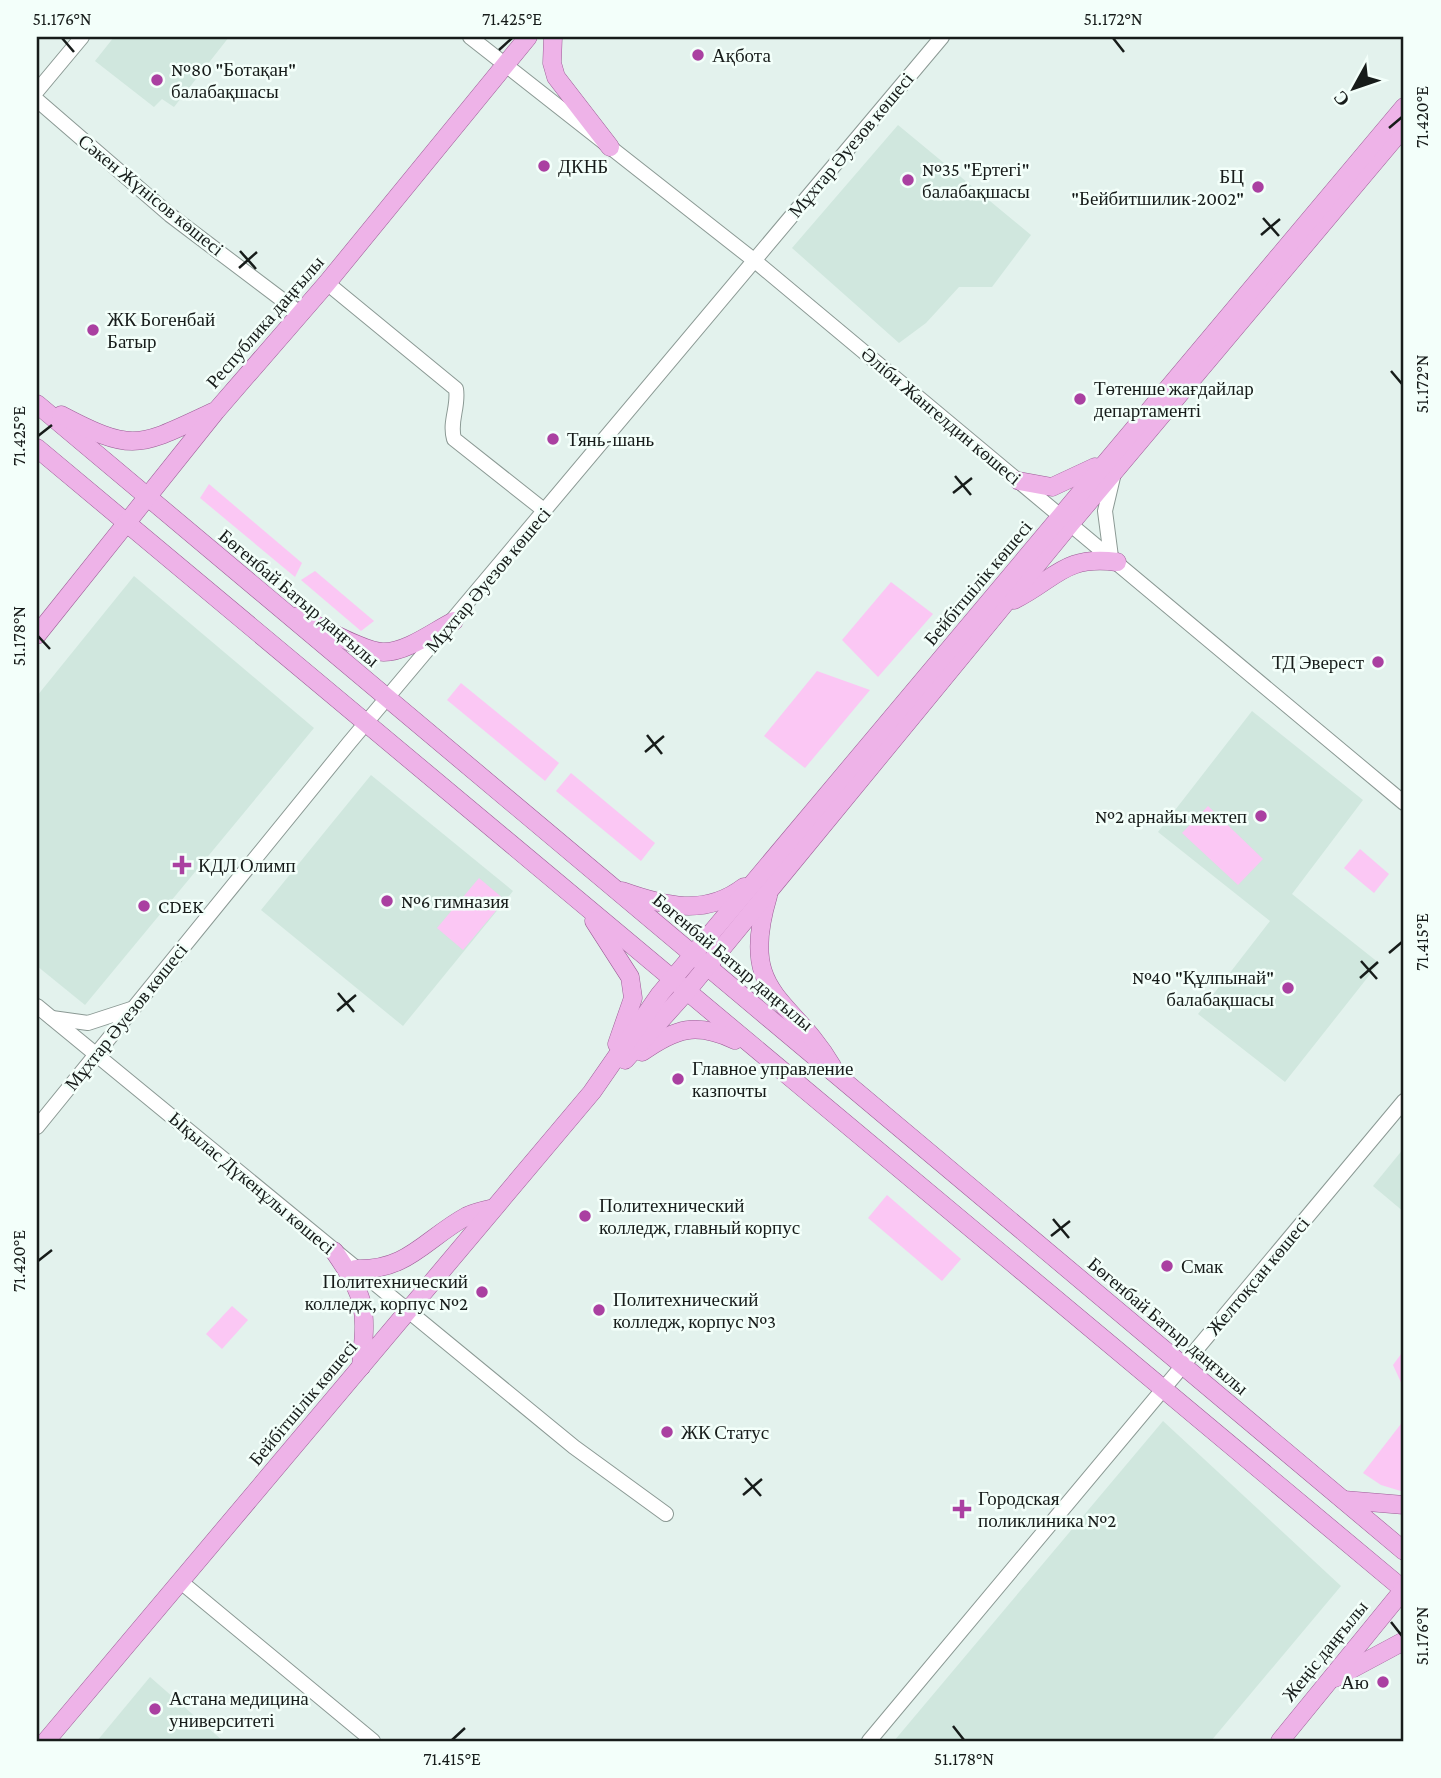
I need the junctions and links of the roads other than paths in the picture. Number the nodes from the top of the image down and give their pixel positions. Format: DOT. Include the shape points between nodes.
graph roads {
  1 [pos="82,37"];
  2 [pos="470,37"];
  3 [pos="527,37"];
  4 [pos="553,37"];
  5 [pos="942,37"];
  6 [pos="504,64"];
  7 [pos="37,91"];
  8 [pos="37,100"];
  9 [pos="1404,107"];
  10 [pos="1404,127"];
  11 [pos="610,147"];
  12 [pos="755,261"];
  13 [pos="332,287"];
  14 [pos="301,314"];
  15 [pos="37,403"];
  16 [pos="216,411"];
  17 [pos="1124,441"];
  18 [pos="37,449"];
  19 [pos="1114,472"];
  20 [pos="1019,481"];
  21 [pos="152,502"];
  22 [pos="545,511"];
  23 [pos="1066,519"];
  24 [pos="127,525"];
  25 [pos="1114,560"];
  26 [pos="1005,604"];
  27 [pos="280,609"];
  28 [pos="454,621"];
  29 [pos="37,635"];
  30 [pos="387,699"];
  31 [pos="366,723"];
  32 [pos="1404,803"];
  33 [pos="765,881"];
  34 [pos="609,886"];
  35 [pos="582,904"];
  36 [pos="699,961"];
  37 [pos="678,986"];
  38 [pos="37,1006"];
  39 [pos="135,1007"];
  40 [pos="52,1018"];
  41 [pos="753,1048"];
  42 [pos="96,1054"];
  43 [pos="613,1067"];
  44 [pos="840,1078"];
  45 [pos="1404,1101"];
  46 [pos="37,1127"];
  47 [pos="494,1208"];
  48 [pos="334,1251"];
  49 [pos="356,1269"];
  50 [pos="406,1311"];
  51 [pos="1182,1365"];
  52 [pos="361,1367"];
  53 [pos="1163,1389"];
  54 [pos="1344,1500"];
  55 [pos="1404,1505"];
  56 [pos="666,1514"];
  57 [pos="1404,1551"];
  58 [pos="181,1582"];
  59 [pos="1404,1589"];
  60 [pos="1404,1641"];
  61 [pos="1328,1681"];
  62 [pos="46,1741"];
  63 [pos="373,1741"];
  64 [pos="869,1741"];
  65 [pos="1280,1741"];
  1 -- 7 [label="street"];
  2 -- 6 [label="street, Әліби Жангелдин көшесі"];
  3 -- 6 [label="main road, Республика даңғылы"];
  4 -- 11 [label="main road" via="556,77"];
  5 -- 12 [label="street, Мұхтар Әуезов көшесі"];
  6 -- 11 [label="street, Әліби Жангелдин көшесі"];
  6 -- 13 [label="main road, Республика даңғылы"];
  8 -- 14 [label="street, Сәкен Жүнісов көшесі" via="170,215"];
  9 -- 17 [label="main road, Бейбітшілік көшесі"];
  10 -- 19 [label="main road, Бейбітшілік көшесі"];
  11 -- 12 [label="street, Әліби Жангелдин көшесі"];
  12 -- 20 [label="street, Әліби Жангелдин көшесі"];
  12 -- 22 [label="street, Мұхтар Әуезов көшесі"];
  13 -- 14 [label="main road, Республика даңғылы"];
  13 -- 22 [label="street" via="456,389 458,401 451,426 454,439"];
  14 -- 16 [label="main road, Республика даңғылы"];
  15 -- 16 [label="main road" via="104,438 134,442 145,442"];
  15 -- 21 [label="main road, Бөгенбай Батыр даңғылы"];
  16 -- 21 [label="main road, Республика даңғылы"];
  17 -- 20 [label="main road" via="1093,468 1052,487"];
  17 -- 23 [label="main road, Бейбітшілік көшесі"];
  18 -- 24 [label="main road"];
  19 -- 23 [label="main road, Бейбітшілік көшесі"];
  19 -- 25 [label="street" via="1105,511"];
  20 -- 23 [label="street, Әліби Жангелдин көшесі"];
  21 -- 24 [label="main road, Республика даңғылы"];
  21 -- 27 [label="main road, Бөгенбай Батыр даңғылы"];
  22 -- 28 [label="street, Мұхтар Әуезов көшесі"];
  23 -- 25 [label="street, Әліби Жангелдин көшесі"];
  23 -- 26 [label="main road, Бейбітшілік көшесі"];
  23 -- 33 [label="main road, Бейбітшілік көшесі"];
  24 -- 29 [label="main road, Республика даңғылы"];
  24 -- 31 [label="main road"];
  25 -- 26 [label="main road" via="1077,561"];
  25 -- 32 [label="street, Әліби Жангелдин көшесі"];
  26 -- 33 [label="main road, Бейбітшілік көшесі"];
  27 -- 28 [label="main road" via="362,648 386,653"];
  27 -- 30 [label="main road, Бөгенбай Батыр даңғылы"];
  28 -- 30 [label="street, Мұхтар Әуезов көшесі"];
  30 -- 31 [label="street, Мұхтар Әуезов көшесі"];
  30 -- 34 [label="main road, Бөгенбай Батыр даңғылы"];
  31 -- 35 [label="main road"];
  31 -- 39 [label="street, Мұхтар Әуезов көшесі"];
  33 -- 34 [label="main road" via="695,908 661,905"];
  33 -- 36 [label="main road, Бейбітшілік көшесі"];
  33 -- 44 [label="main road" via="760,965 769,990 819,1043"];
  34 -- 36 [label="main road, Бөгенбай Батыр даңғылы"];
  35 -- 37 [label="main road"];
  35 -- 43 [label="main road" via="630,977 633,998"];
  36 -- 37 [label="main road, Бейбітшілік көшесі"];
  36 -- 44 [label="main road, Бөгенбай Батыр даңғылы"];
  37 -- 41 [label="main road"];
  37 -- 43 [label="main road, Бейбітшілік көшесі"];
  38 -- 40 [label="street, Ықылас Дүкенұлы көшесі"];
  39 -- 40 [label="street" via="88,1023"];
  39 -- 42 [label="street, Мұхтар Әуезов көшесі"];
  40 -- 42 [label="street, Ықылас Дүкенұлы көшесі"];
  41 -- 43 [label="main road" via="694,1028 672,1032"];
  41 -- 53 [label="main road"];
  42 -- 46 [label="street, Мұхтар Әуезов көшесі"];
  42 -- 48 [label="street, Ықылас Дүкенұлы көшесі"];
  43 -- 47 [label="main road, Бейбітшілік көшесі"];
  44 -- 51 [label="main road, Бөгенбай Батыр даңғылы"];
  45 -- 51 [label="street, Желтоқсан көшесі"];
  47 -- 49 [label="main road" via="468,1216 399,1264 378,1270"];
  47 -- 50 [label="main road, Бейбітшілік көшесі"];
  48 -- 49 [label="street, Ықылас Дүкенұлы көшесі"];
  48 -- 52 [label="main road" via="363,1302"];
  49 -- 50 [label="street, Ықылас Дүкенұлы көшесі"];
  50 -- 52 [label="main road, Бейбітшілік көшесі"];
  50 -- 56 [label="street, Ықылас Дүкенұлы көшесі" via="574,1447"];
  51 -- 53 [label="street, Желтоқсан көшесі"];
  51 -- 54 [label="main road, Бөгенбай Батыр даңғылы"];
  52 -- 58 [label="main road, Бейбітшілік көшесі"];
  53 -- 59 [label="main road"];
  53 -- 64 [label="street, Желтоқсан көшесі"];
  54 -- 55 [label="main road"];
  54 -- 57 [label="main road, Бөгенбай Батыр даңғылы"];
  58 -- 62 [label="main road, Бейбітшілік көшесі"];
  58 -- 63 [label="street"];
  59 -- 61 [label="main road, Жеңіс даңғылы"];
  60 -- 61 [label="main road"];
  61 -- 65 [label="main road, Жеңіс даңғылы"];
}
